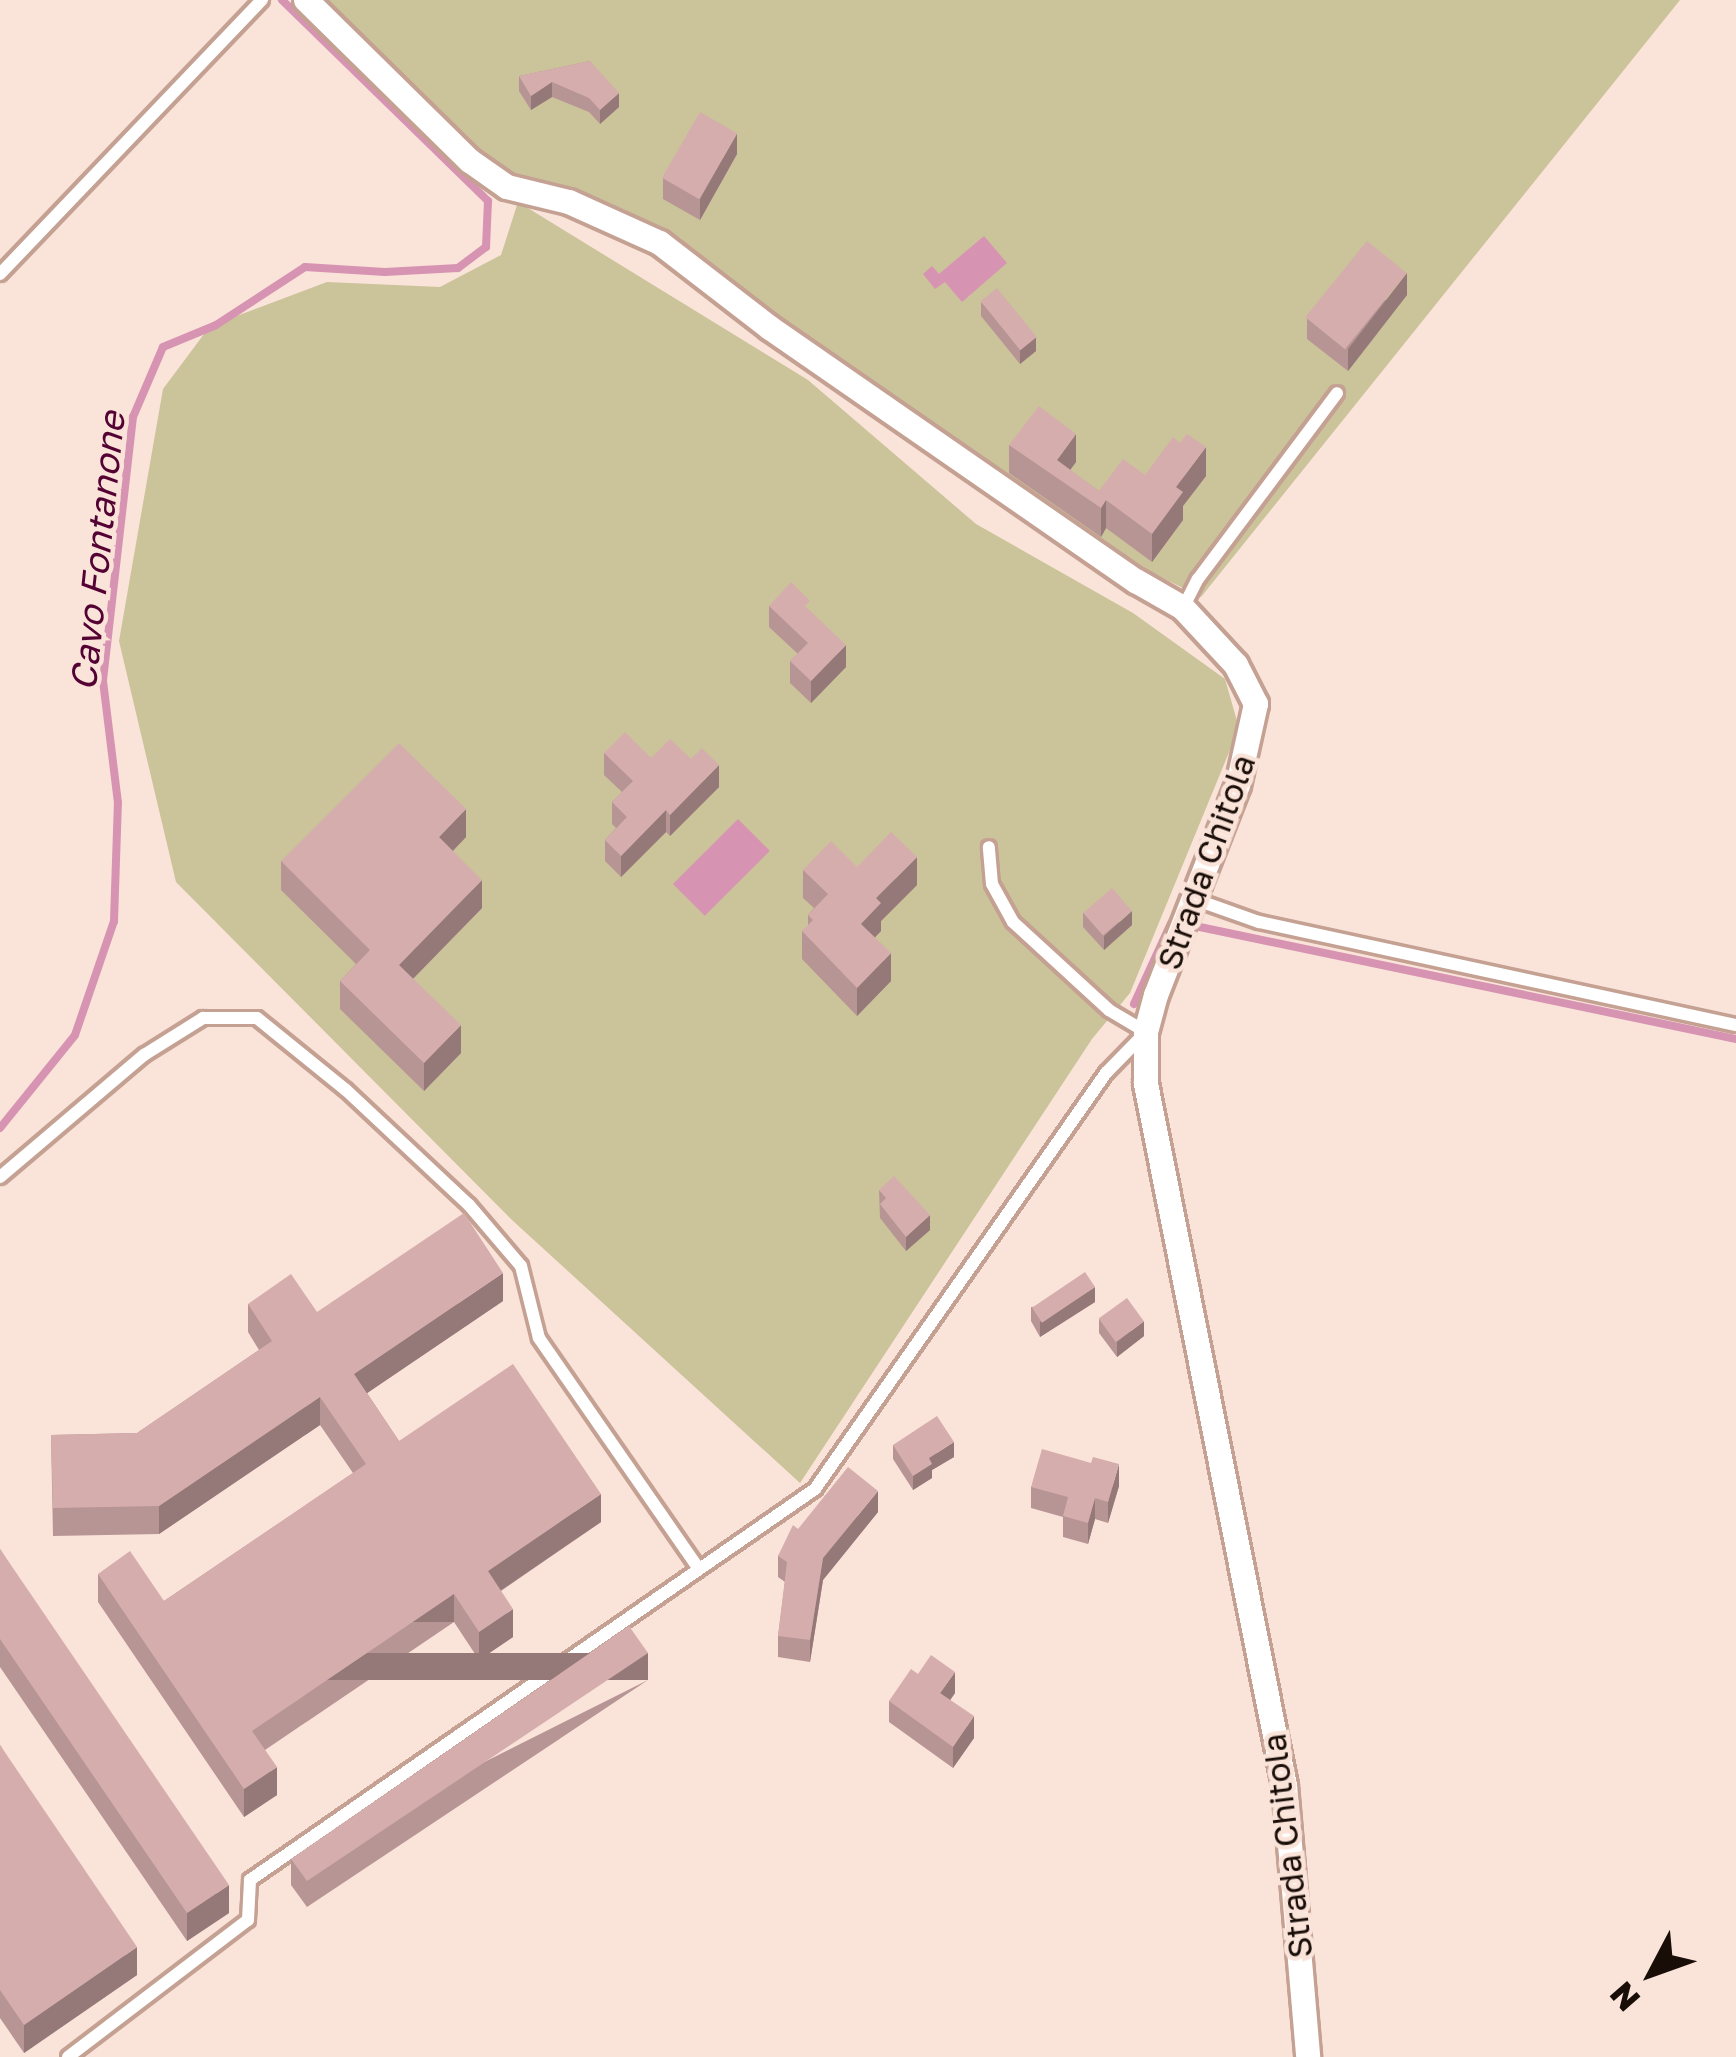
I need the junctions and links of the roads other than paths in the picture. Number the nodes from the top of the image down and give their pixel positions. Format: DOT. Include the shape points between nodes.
graph roads {
  1 [pos="262,0"];
  2 [pos="306,0"];
  3 [pos="0,274"];
  4 [pos="1337,393"];
  5 [pos="1183,608"];
  6 [pos="989,848"];
  7 [pos="1194,899"];
  8 [pos="1736,1025"];
  9 [pos="1146,1032"];
  10 [pos="0,1177"];
  11 [pos="698,1568"];
  12 [pos="68,2057"];
  13 [pos="1308,2057"];
  1 -- 3 [label="lane"];
  2 -- 5 [label="street, Strada Chitola" via="470,161 507,187 569,202 660,243 770,328"];
  4 -- 5 [label="lane"];
  5 -- 7 [label="street, Strada Chitola" via="1236,665 1256,704 1238,784"];
  6 -- 9 [label="lane" via="992,884 1013,922 1109,1010"];
  7 -- 8 [label="lane" via="1259,922"];
  7 -- 9 [label="street, Strada Chitola"];
  9 -- 11 [label="lane" via="1106,1073 815,1489"];
  9 -- 13 [label="street, Strada Chitola" via="1152,1139 1285,1786"];
  10 -- 11 [label="lane" via="144,1055 203,1018 256,1018 469,1205 521,1266 539,1338"];
  11 -- 12 [label="lane" via="250,1880 248,1920"];
}
